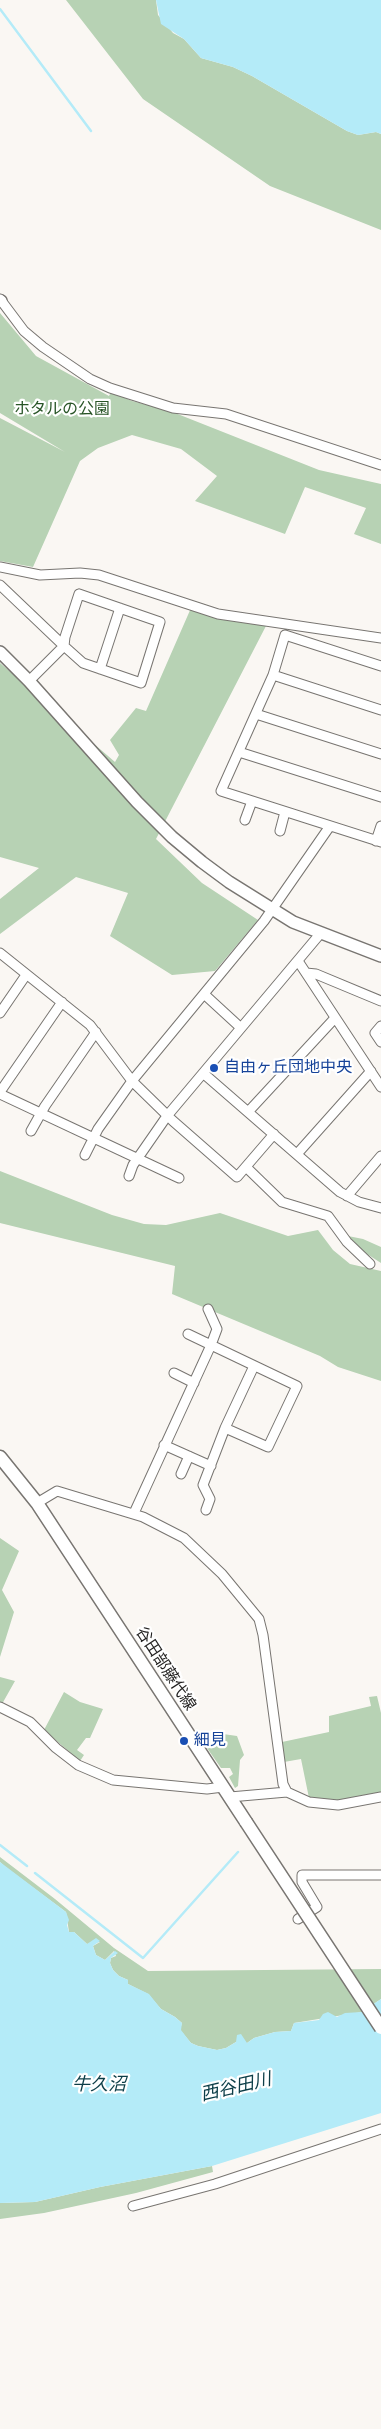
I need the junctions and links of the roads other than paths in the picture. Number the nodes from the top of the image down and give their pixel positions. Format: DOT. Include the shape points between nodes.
graph roads {
  1 [pos="0,300"];
  2 [pos="381,465"];
  3 [pos="0,567"];
  4 [pos="0,584"];
  5 [pos="120,608"];
  6 [pos="381,638"];
  7 [pos="64,646"];
  8 [pos="0,652"];
  9 [pos="381,666"];
  10 [pos="100,669"];
  11 [pos="273,675"];
  12 [pos="30,681"];
  13 [pos="381,710"];
  14 [pos="256,714"];
  15 [pos="239,752"];
  16 [pos="381,754"];
  17 [pos="381,797"];
  18 [pos="252,801"];
  19 [pos="285,812"];
  20 [pos="245,820"];
  21 [pos="330,826"];
  22 [pos="381,826"];
  23 [pos="280,831"];
  24 [pos="379,841"];
  25 [pos="272,910"];
  26 [pos="320,934"];
  27 [pos="0,953"];
  28 [pos="381,956"];
  29 [pos="298,962"];
  30 [pos="306,973"];
  31 [pos="26,975"];
  32 [pos="204,994"];
  33 [pos="381,1001"];
  34 [pos="62,1002"];
  35 [pos="0,1013"];
  36 [pos="335,1018"];
  37 [pos="381,1026"];
  38 [pos="241,1028"];
  39 [pos="96,1032"];
  40 [pos="381,1042"];
  41 [pos="371,1071"];
  42 [pos="202,1073"];
  43 [pos="132,1081"];
  44 [pos="381,1087"];
  45 [pos="0,1093"];
  46 [pos="248,1112"];
  47 [pos="41,1113"];
  48 [pos="167,1116"];
  49 [pos="31,1131"];
  50 [pos="274,1134"];
  51 [pos="94,1136"];
  52 [pos="297,1154"];
  53 [pos="85,1155"];
  54 [pos="381,1156"];
  55 [pos="138,1158"];
  56 [pos="246,1167"];
  57 [pos="129,1176"];
  58 [pos="180,1178"];
  59 [pos="347,1196"];
  60 [pos="381,1208"];
  61 [pos="370,1264"];
  62 [pos="208,1309"];
  63 [pos="188,1334"];
  64 [pos="211,1345"];
  65 [pos="254,1366"];
  66 [pos="174,1373"];
  67 [pos="194,1383"];
  68 [pos="225,1428"];
  69 [pos="164,1445"];
  70 [pos="189,1456"];
  71 [pos="0,1457"];
  72 [pos="210,1466"];
  73 [pos="181,1474"];
  74 [pos="37,1504"];
  75 [pos="206,1510"];
  76 [pos="134,1513"];
  77 [pos="0,1707"];
  78 [pos="226,1792"];
  79 [pos="287,1792"];
  80 [pos="381,1797"];
  81 [pos="381,1875"];
  82 [pos="298,1919"];
  83 [pos="381,2028"];
  84 [pos="381,2129"];
  85 [pos="133,2206"];
  1 -- 2 [label="street" via="24,331 43,348 90,379 110,388 173,408 226,414"];
  3 -- 6 [label="street" via="40,575 99,574 218,614"];
  4 -- 7 [label="street"];
  5 -- 7 [label="street" via="80,594"];
  5 -- 10 [label="street"];
  5 -- 10 [label="street" via="160,622 146,665 140,683"];
  7 -- 10 [label="street" via="83,663"];
  7 -- 12 [label="street"];
  8 -- 12 [label="street"];
  9 -- 11 [label="street" via="285,635"];
  11 -- 13 [label="street"];
  11 -- 14 [label="street"];
  12 -- 25 [label="street" via="137,802 172,836 222,877"];
  14 -- 15 [label="street"];
  14 -- 16 [label="street"];
  15 -- 17 [label="street"];
  15 -- 18 [label="street" via="221,791"];
  18 -- 19 [label="street"];
  18 -- 20 [label="street"];
  19 -- 21 [label="street"];
  19 -- 23 [label="street"];
  21 -- 24 [label="street"];
  21 -- 25 [label="street"];
  22 -- 24 [label="street"];
  25 -- 26 [label="street"];
  25 -- 32 [label="street"];
  26 -- 28 [label="street"];
  26 -- 29 [label="street"];
  27 -- 31 [label="street"];
  29 -- 30 [label="street"];
  29 -- 38 [label="street"];
  30 -- 33 [label="street" via="316,974"];
  30 -- 36 [label="street"];
  31 -- 34 [label="street"];
  31 -- 35 [label="street"];
  32 -- 38 [label="street"];
  32 -- 43 [label="street"];
  34 -- 39 [label="street"];
  34 -- 45 [label="street"];
  36 -- 41 [label="street"];
  36 -- 46 [label="street"];
  37 -- 40 [label="street" via="375,1033"];
  38 -- 42 [label="street"];
  39 -- 43 [label="street"];
  39 -- 47 [label="street"];
  41 -- 44 [label="street"];
  41 -- 52 [label="street"];
  42 -- 46 [label="street"];
  42 -- 48 [label="street"];
  43 -- 48 [label="street"];
  43 -- 51 [label="street"];
  45 -- 47 [label="street"];
  46 -- 50 [label="street"];
  47 -- 49 [label="street"];
  47 -- 51 [label="street"];
  48 -- 55 [label="street"];
  48 -- 56 [label="street" via="237,1177"];
  50 -- 52 [label="street"];
  50 -- 56 [label="street"];
  51 -- 53 [label="street"];
  51 -- 55 [label="street"];
  52 -- 59 [label="street"];
  54 -- 59 [label="street"];
  55 -- 57 [label="street"];
  55 -- 58 [label="street"];
  56 -- 61 [label="street" via="282,1202 328,1216 351,1247"];
  59 -- 60 [label="street"];
  62 -- 64 [label="street" via="217,1329"];
  63 -- 64 [label="street"];
  64 -- 65 [label="street"];
  64 -- 67 [label="street"];
  65 -- 68 [label="street"];
  65 -- 68 [label="street" via="297,1386 268,1447"];
  66 -- 67 [label="street"];
  67 -- 69 [label="street"];
  68 -- 72 [label="street"];
  69 -- 70 [label="street"];
  69 -- 76 [label="street"];
  70 -- 72 [label="street"];
  70 -- 73 [label="street"];
  71 -- 74 [label="main road, 谷田部藤代線"];
  72 -- 75 [label="street" via="203,1485 210,1500"];
  74 -- 76 [label="street" via="57,1491"];
  74 -- 78 [label="main road, 谷田部藤代線"];
  76 -- 79 [label="street" via="173,1530 197,1548 259,1619 264,1635 283,1784"];
  77 -- 78 [label="street" via="30,1722 78,1765 113,1780"];
  78 -- 79 [label="street"];
  78 -- 83 [label="main road, 谷田部藤代線, bridge"];
  79 -- 80 [label="street" via="324,1805 354,1804"];
  81 -- 82 [label="street" via="302,1875 302,1882 317,1907"];
  84 -- 85 [label="street" via="224,2181"];
}
